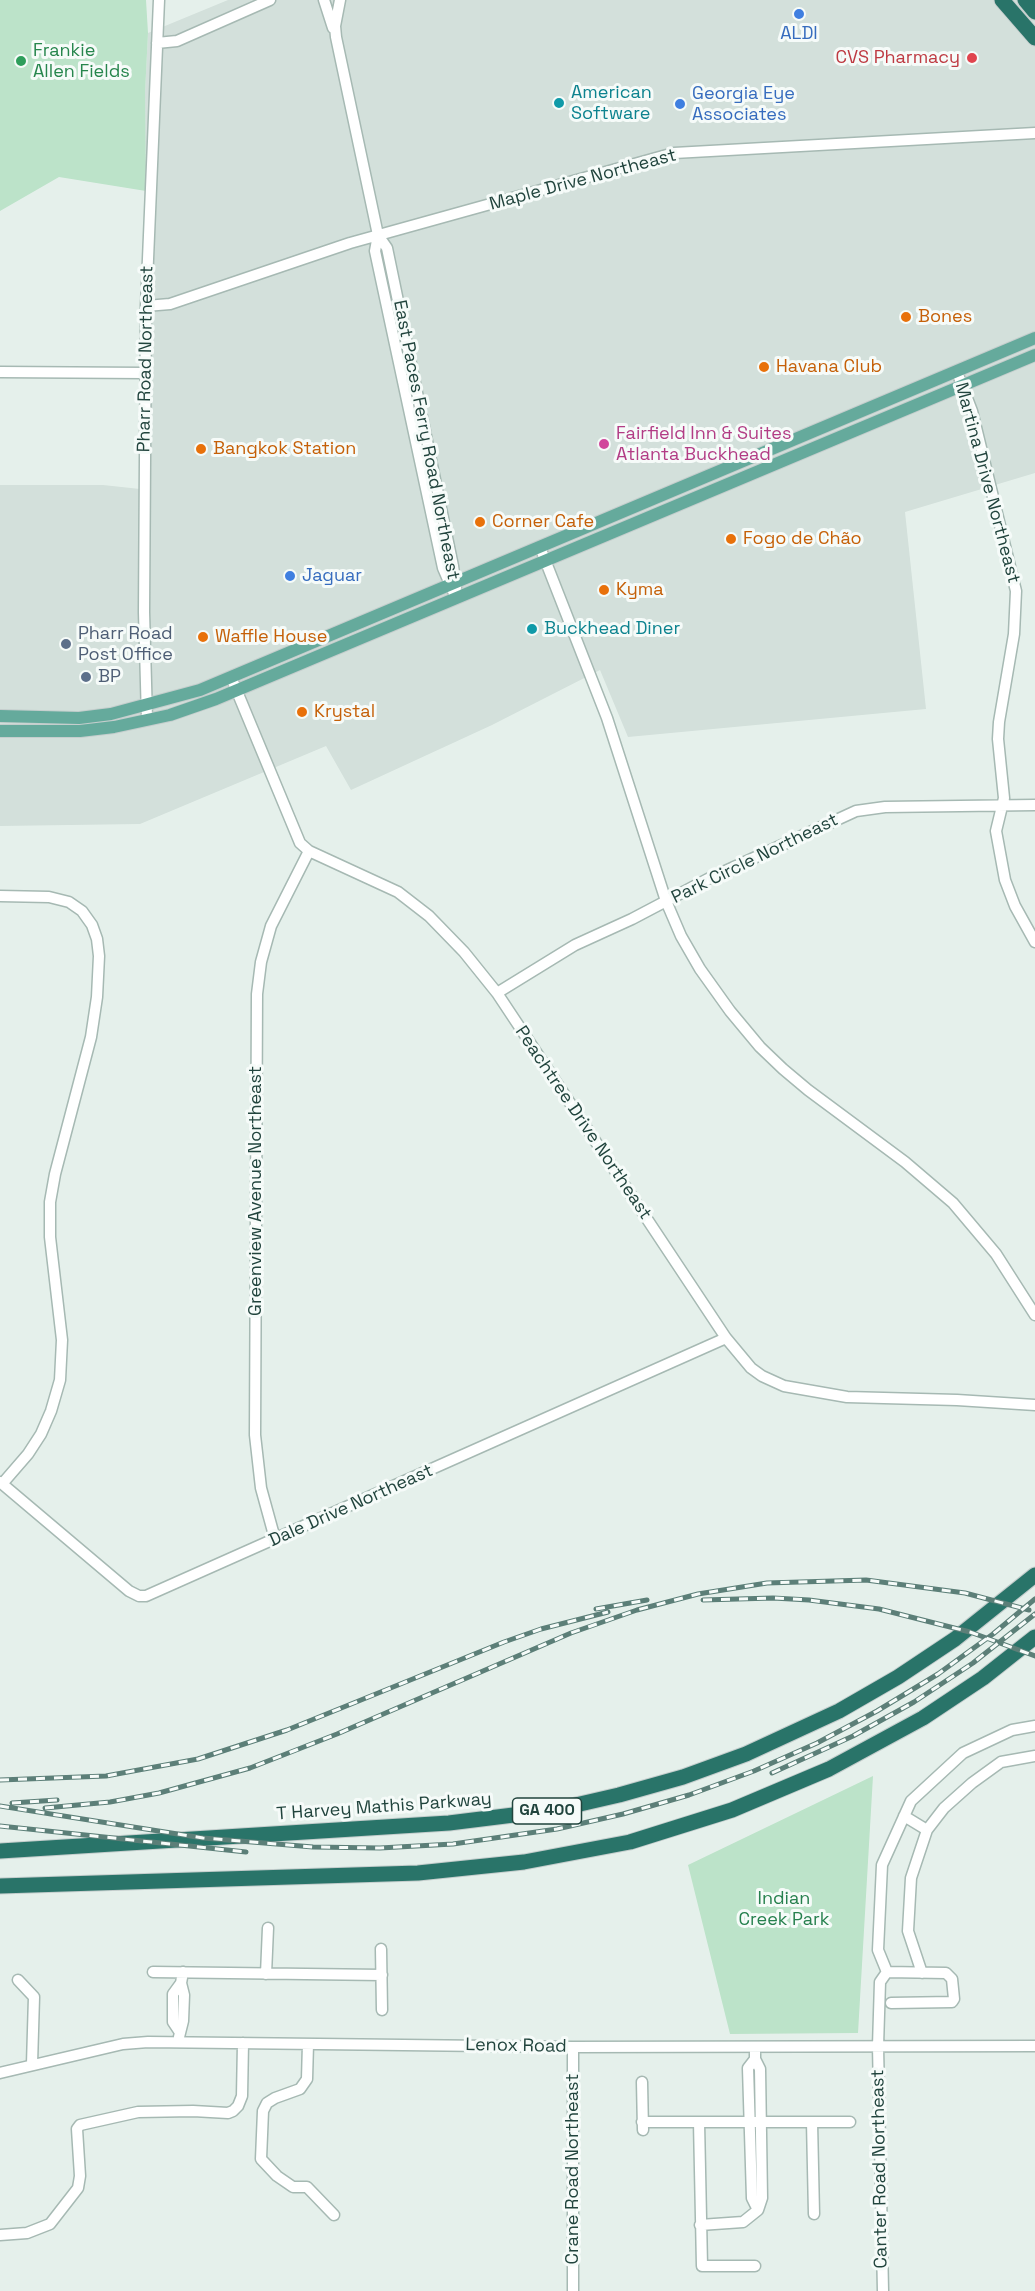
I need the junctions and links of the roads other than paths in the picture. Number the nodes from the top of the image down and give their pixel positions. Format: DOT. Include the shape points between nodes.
graph roads {
  1 [pos="159,0"];
  2 [pos="270,0"];
  3 [pos="324,0"];
  4 [pos="340,0"];
  5 [pos="1002,0"];
  6 [pos="1025,0"];
  7 [pos="1035,12"];
  8 [pos="336,37"];
  9 [pos="1035,38"];
  10 [pos="158,43"];
  11 [pos="1035,133"];
  12 [pos="378,235"];
  13 [pos="146,306"];
  14 [pos="1035,338"];
  15 [pos="1035,355"];
  16 [pos="0,372"];
  17 [pos="957,372"];
  18 [pos="145,373"];
  19 [pos="963,386"];
  20 [pos="540,547"];
  21 [pos="545,561"];
  22 [pos="453,584"];
  23 [pos="456,598"];
  24 [pos="231,677"];
  25 [pos="237,691"];
  26 [pos="145,706"];
  27 [pos="0,716"];
  28 [pos="147,719"];
  29 [pos="0,731"];
  30 [pos="1004,806"];
  31 [pos="1035,806"];
  32 [pos="309,851"];
  33 [pos="0,896"];
  34 [pos="666,901"];
  35 [pos="1035,942"];
  36 [pos="497,993"];
  37 [pos="1035,1315"];
  38 [pos="726,1338"];
  39 [pos="1035,1405"];
  40 [pos="1,1483"];
  41 [pos="274,1539"];
  42 [pos="1035,1575"];
  43 [pos="1035,1637"];
  44 [pos="1035,1726"];
  45 [pos="1035,1756"];
  46 [pos="904,1816"];
  47 [pos="927,1830"];
  48 [pos="0,1851"];
  49 [pos="0,1886"];
  50 [pos="268,1928"];
  51 [pos="381,1949"];
  52 [pos="153,1972"];
  53 [pos="887,1972"];
  54 [pos="922,1973"];
  55 [pos="266,1974"];
  56 [pos="382,1975"];
  57 [pos="182,1978"];
  58 [pos="18,1980"];
  59 [pos="891,2003"];
  60 [pos="382,2010"];
  61 [pos="179,2037"];
  62 [pos="243,2043"];
  63 [pos="308,2044"];
  64 [pos="878,2046"];
  65 [pos="1035,2046"];
  66 [pos="573,2047"];
  67 [pos="755,2048"];
  68 [pos="32,2064"];
  69 [pos="0,2073"];
  70 [pos="642,2082"];
  71 [pos="699,2122"];
  72 [pos="755,2122"];
  73 [pos="812,2122"];
  74 [pos="850,2122"];
  75 [pos="814,2214"];
  76 [pos="334,2215"];
  77 [pos="700,2225"];
  78 [pos="0,2235"];
  79 [pos="755,2266"];
  80 [pos="573,2291"];
  81 [pos="883,2291"];
  1 -- 10 [label="street, Pharr Road Northeast"];
  2 -- 10 [label="street" via="177,41"];
  3 -- 8 [label="street"];
  4 -- 8 [label="street, East Paces Ferry Road Northeast"];
  5 -- 9 [label="highway"];
  6 -- 7 [label="highway"];
  8 -- 12 [label="street, East Paces Ferry Road Northeast"];
  10 -- 13 [label="street, Pharr Road Northeast"];
  11 -- 12 [label="street, Maple Drive Northeast" via="674,153"];
  12 -- 13 [label="street, Maple Drive Northeast" via="170,304"];
  12 -- 22 [label="street, East Paces Ferry Road Northeast" via="387,248"];
  13 -- 18 [label="street, Pharr Road Northeast"];
  14 -- 17 [label="main road"];
  15 -- 19 [label="main road"];
  16 -- 18 [label="street"];
  17 -- 19 [label="street, Martina Drive Northeast"];
  17 -- 20 [label="main road"];
  18 -- 26 [label="street, Pharr Road Northeast"];
  19 -- 21 [label="main road"];
  19 -- 30 [label="street, Martina Drive Northeast" via="1016,591 1014,634 998,739"];
  20 -- 21 [label="street"];
  20 -- 22 [label="main road"];
  21 -- 23 [label="main road"];
  21 -- 34 [label="street" via="607,718"];
  22 -- 23 [label="street, East Paces Ferry Road Northeast"];
  22 -- 24 [label="main road"];
  23 -- 25 [label="main road"];
  24 -- 25 [label="street"];
  24 -- 26 [label="main road"];
  25 -- 28 [label="main road"];
  25 -- 32 [label="street" via="295,834"];
  26 -- 27 [label="main road" via="79,718"];
  26 -- 28 [label="street, Pharr Road Northeast"];
  28 -- 29 [label="main road" via="80,731"];
  30 -- 31 [label="street, Park Circle Northeast"];
  30 -- 34 [label="street, Park Circle Northeast" via="885,807 856,811"];
  30 -- 35 [label="street, Martina Drive Northeast" via="996,831 1005,880"];
  32 -- 36 [label="street, Peachtree Drive Northeast" via="383,884 412,902 464,952"];
  32 -- 41 [label="street, Greenview Avenue Northeast" via="272,926 257,994 255,1435 261,1488"];
  33 -- 40 [label="street" via="49,897 69,902 92,925 99,956 92,1037 50,1202 50,1237 62,1340 60,1380 41,1434"];
  34 -- 36 [label="street, Park Circle Northeast" via="575,945"];
  34 -- 37 [label="street" via="700,969 760,1047 808,1090 953,1203 996,1254"];
  36 -- 38 [label="street, Peachtree Drive Northeast"];
  38 -- 39 [label="street, Peachtree Drive Northeast" via="762,1376 816,1393"];
  38 -- 41 [label="street, Dale Drive Northeast"];
  40 -- 41 [label="street, Dale Drive Northeast" via="139,1596 152,1594"];
  42 -- 48 [label="highway, T Harvey Mathis Parkway / GA 400" via="946,1645 839,1711 746,1754 619,1795 517,1816 438,1824"];
  43 -- 49 [label="highway" via="923,1718 840,1764 732,1810 630,1842 524,1862 417,1873"];
  44 -- 46 [label="street" via="1012,1730 963,1754 911,1801"];
  45 -- 47 [label="street" via="1001,1762 972,1782"];
  46 -- 47 [label="street"];
  46 -- 53 [label="street" via="882,1864 878,1950"];
  47 -- 54 [label="street" via="911,1878 908,1931"];
  50 -- 55 [label="street"];
  51 -- 56 [label="street"];
  52 -- 57 [label="street"];
  53 -- 54 [label="street"];
  53 -- 64 [label="street, Canter Road Northeast" via="880,1983"];
  54 -- 59 [label="street" via="950,1975 952,2002"];
  55 -- 56 [label="street"];
  55 -- 57 [label="street"];
  56 -- 60 [label="street"];
  57 -- 61 [label="street" via="184,2014"];
  58 -- 68 [label="street" via="34,1997"];
  61 -- 62 [label="street, Lenox Road"];
  61 -- 68 [label="street, Lenox Road" via="123,2044"];
  62 -- 63 [label="street, Lenox Road"];
  62 -- 78 [label="street" via="242,2096 234,2111 138,2112 80,2125 78,2188 50,2224"];
  63 -- 66 [label="street, Lenox Road"];
  63 -- 76 [label="street" via="307,2079 300,2089 267,2103 263,2111 261,2159 293,2187 307,2187"];
  64 -- 65 [label="street, Lenox Road"];
  64 -- 67 [label="street, Lenox Road"];
  64 -- 81 [label="street, Canter Road Northeast"];
  66 -- 67 [label="street, Lenox Road"];
  66 -- 80 [label="street, Crane Road Northeast"];
  67 -- 72 [label="street" via="755,2059 748,2068"];
  68 -- 69 [label="street, Lenox Road"];
  70 -- 71 [label="street" via="643,2126"];
  71 -- 72 [label="street"];
  71 -- 77 [label="street"];
  72 -- 73 [label="street"];
  72 -- 77 [label="street" via="752,2198 758,2210 743,2222"];
  73 -- 74 [label="street"];
  73 -- 75 [label="street"];
  77 -- 79 [label="street" via="702,2266"];
}
